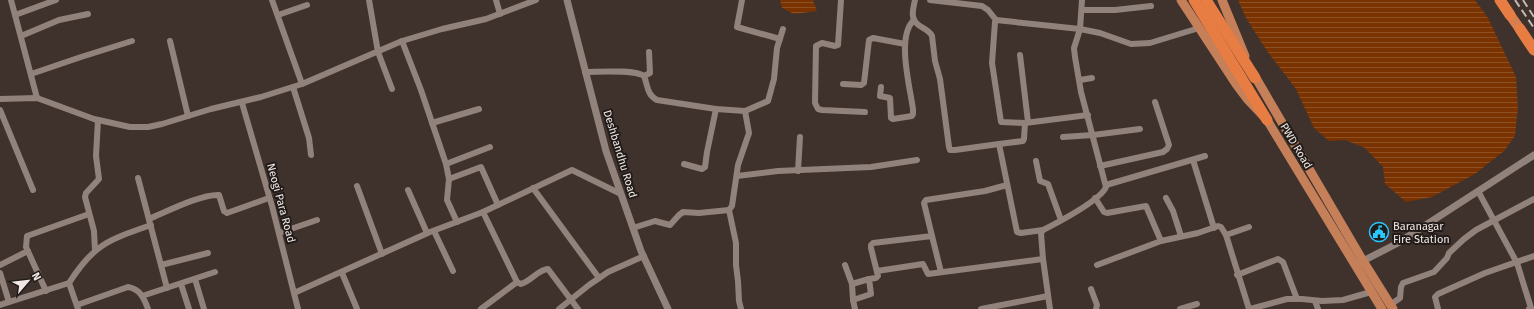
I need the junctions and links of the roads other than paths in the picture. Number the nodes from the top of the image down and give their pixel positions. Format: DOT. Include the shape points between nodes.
graph roads {
  1 [pos="11,0"];
  2 [pos="56,0"];
  3 [pos="272,0"];
  4 [pos="369,0"];
  5 [pos="496,0"];
  6 [pos="536,0"];
  7 [pos="567,0"];
  8 [pos="742,0"];
  9 [pos="841,0"];
  10 [pos="915,0"];
  11 [pos="930,0"];
  12 [pos="1082,0"];
  13 [pos="1182,0"];
  14 [pos="1194,0"];
  15 [pos="1206,0"];
  16 [pos="1222,0"];
  17 [pos="1500,0"];
  18 [pos="307,5"];
  19 [pos="1151,6"];
  20 [pos="1082,10"];
  21 [pos="88,14"];
  22 [pos="500,14"];
  23 [pos="15,15"];
  24 [pos="278,15"];
  25 [pos="1510,15"];
  26 [pos="914,20"];
  27 [pos="996,20"];
  28 [pos="1199,28"];
  29 [pos="783,29"];
  30 [pos="1080,29"];
  31 [pos="1520,29"];
  32 [pos="21,36"];
  33 [pos="780,39"];
  34 [pos="132,41"];
  35 [pos="170,42"];
  36 [pos="402,42"];
  37 [pos="905,44"];
  38 [pos="1534,50"];
  39 [pos="378,52"];
  40 [pos="649,52"];
  41 [pos="1020,55"];
  42 [pos="585,72"];
  43 [pos="31,74"];
  44 [pos="644,76"];
  45 [pos="1092,78"];
  46 [pos="1255,78"];
  47 [pos="1080,80"];
  48 [pos="302,84"];
  49 [pos="843,84"];
  50 [pos="293,87"];
  51 [pos="881,87"];
  52 [pos="392,89"];
  53 [pos="37,98"];
  54 [pos="0,99"];
  55 [pos="1155,102"];
  56 [pos="242,103"];
  57 [pos="479,109"];
  58 [pos="716,109"];
  59 [pos="0,110"];
  60 [pos="745,111"];
  61 [pos="865,112"];
  62 [pos="1088,115"];
  63 [pos="188,116"];
  64 [pos="98,120"];
  65 [pos="1267,120"];
  66 [pos="432,123"];
  67 [pos="1026,123"];
  68 [pos="1140,128"];
  69 [pos="1093,135"];
  70 [pos="800,137"];
  71 [pos="1063,137"];
  72 [pos="999,144"];
  73 [pos="490,147"];
  74 [pos="311,155"];
  75 [pos="1534,155"];
  76 [pos="1206,156"];
  77 [pos="918,160"];
  78 [pos="1193,160"];
  79 [pos="1036,161"];
  80 [pos="446,164"];
  81 [pos="684,164"];
  82 [pos="1100,166"];
  83 [pos="798,171"];
  84 [pos="737,176"];
  85 [pos="138,178"];
  86 [pos="449,178"];
  87 [pos="1007,185"];
  88 [pos="1106,185"];
  89 [pos="357,186"];
  90 [pos="533,188"];
  91 [pos="33,190"];
  92 [pos="408,190"];
  93 [pos="1478,191"];
  94 [pos="621,194"];
  95 [pos="269,198"];
  96 [pos="1095,198"];
  97 [pos="1166,198"];
  98 [pos="1534,199"];
  99 [pos="498,205"];
  100 [pos="729,210"];
  101 [pos="482,212"];
  102 [pos="89,214"];
  103 [pos="317,220"];
  104 [pos="1061,220"];
  105 [pos="1495,220"];
  106 [pos="150,222"];
  107 [pos="457,222"];
  108 [pos="1249,227"];
  109 [pos="633,228"];
  110 [pos="1214,228"];
  111 [pos="1043,230"];
  112 [pos="434,231"];
  113 [pos="279,233"];
  114 [pos="427,233"];
  115 [pos="1226,235"];
  116 [pos="932,236"];
  117 [pos="1181,236"];
  118 [pos="1161,241"];
  119 [pos="95,250"];
  120 [pos="28,251"];
  121 [pos="208,253"];
  122 [pos="382,254"];
  123 [pos="644,256"];
  124 [pos="1534,256"];
  125 [pos="1043,260"];
  126 [pos="1363,261"];
  127 [pos="1517,263"];
  128 [pos="0,265"];
  129 [pos="161,265"];
  130 [pos="845,265"];
  131 [pos="1097,265"];
  132 [pos="1355,266"];
  133 [pos="877,271"];
  134 [pos="215,272"];
  135 [pos="453,272"];
  136 [pos="941,272"];
  137 [pos="0,273"];
  138 [pos="342,273"];
  139 [pos="1237,275"];
  140 [pos="599,278"];
  141 [pos="195,279"];
  142 [pos="869,279"];
  143 [pos="517,282"];
  144 [pos="69,283"];
  145 [pos="181,284"];
  146 [pos="852,284"];
  147 [pos="167,288"];
  148 [pos="1091,289"];
  149 [pos="46,291"];
  150 [pos="1371,292"];
  151 [pos="294,293"];
  152 [pos="142,296"];
  153 [pos="1048,296"];
  154 [pos="571,299"];
  155 [pos="1297,299"];
  156 [pos="853,300"];
  157 [pos="1316,301"];
  158 [pos="9,302"];
  159 [pos="1197,304"];
  160 [pos="0,305"];
  161 [pos="78,307"];
  162 [pos="1389,308"];
  163 [pos="148,309"];
  164 [pos="188,309"];
  165 [pos="204,309"];
  166 [pos="298,309"];
  167 [pos="357,309"];
  168 [pos="481,309"];
  169 [pos="559,309"];
  170 [pos="578,309"];
  171 [pos="668,309"];
  172 [pos="741,309"];
  173 [pos="855,309"];
  174 [pos="981,309"];
  175 [pos="1050,309"];
  176 [pos="1096,309"];
  177 [pos="1180,309"];
  178 [pos="1249,309"];
  179 [pos="1318,309"];
  180 [pos="1438,309"];
  181 [pos="1529,309"];
  1 -- 23 [label="street"];
  2 -- 23 [label="street"];
  3 -- 24 [label="street"];
  4 -- 39 [label="street"];
  5 -- 22 [label="street"];
  6 -- 22 [label="street"];
  7 -- 42 [label="street, Deshbandhu Road"];
  8 -- 33 [label="street" via="737,27"];
  9 -- 61 [label="street" via="838,45 822,43 816,46 815,103 818,110"];
  10 -- 26 [label="street"];
  11 -- 27 [label="street" via="982,6"];
  12 -- 20 [label="street"];
  13 -- 28 [label="main road, PWD Road"];
  14 -- 65 [label="highway"];
  15 -- 46 [label="highway"];
  16 -- 46 [label="main road, PWD Road"];
  17 -- 25 [label="highway"];
  18 -- 24 [label="street"];
  19 -- 20 [label="street"];
  20 -- 30 [label="street"];
  21 -- 32 [label="street" via="59,20"];
  22 -- 36 [label="street"];
  23 -- 32 [label="street"];
  24 -- 48 [label="street"];
  25 -- 31 [label="highway"];
  26 -- 37 [label="street" via="908,27"];
  26 -- 72 [label="street" via="932,36 950,150"];
  27 -- 30 [label="street"];
  27 -- 67 [label="street" via="992,63 1000,120 1004,123"];
  28 -- 30 [label="street" via="1150,43 1131,44"];
  28 -- 65 [label="main road, PWD Road" via="1236,84"];
  29 -- 33 [label="street"];
  30 -- 47 [label="street" via="1074,48"];
  31 -- 38 [label="highway"];
  32 -- 43 [label="street"];
  33 -- 60 [label="street" via="768,101"];
  34 -- 43 [label="street"];
  35 -- 63 [label="street"];
  36 -- 39 [label="street"];
  36 -- 66 [label="street"];
  37 -- 49 [label="street" via="873,38 869,40 863,84"];
  37 -- 51 [label="street" via="912,116 891,118 890,98 880,96"];
  39 -- 48 [label="street"];
  39 -- 52 [label="street"];
  40 -- 44 [label="street" via="650,73"];
  41 -- 67 [label="street"];
  42 -- 44 [label="street" via="638,73"];
  42 -- 94 [label="street, Deshbandhu Road" via="606,151"];
  43 -- 53 [label="street"];
  44 -- 58 [label="street" via="646,88 657,100"];
  45 -- 47 [label="street"];
  46 -- 126 [label="main road, PWD Road"];
  47 -- 62 [label="street"];
  48 -- 50 [label="street"];
  50 -- 56 [label="street"];
  50 -- 74 [label="street" via="309,138"];
  53 -- 54 [label="street"];
  53 -- 64 [label="street"];
  55 -- 82 [label="street" via="1169,145 1168,150"];
  56 -- 63 [label="street"];
  56 -- 95 [label="street, Neogi Para Road"];
  57 -- 66 [label="street"];
  58 -- 60 [label="street"];
  58 -- 81 [label="street" via="705,167 702,169"];
  59 -- 91 [label="street"];
  60 -- 84 [label="street" via="749,134 738,165"];
  62 -- 67 [label="street"];
  62 -- 69 [label="street"];
  63 -- 64 [label="street" via="148,127 130,127"];
  64 -- 102 [label="street" via="96,156 99,179 86,193"];
  65 -- 132 [label="main road, PWD Road"];
  66 -- 80 [label="street"];
  67 -- 72 [label="street" via="1023,141"];
  68 -- 69 [label="street"];
  69 -- 71 [label="street"];
  69 -- 82 [label="street"];
  70 -- 83 [label="street"];
  72 -- 87 [label="street"];
  73 -- 80 [label="street"];
  75 -- 93 [label="street"];
  76 -- 78 [label="street"];
  77 -- 83 [label="street" via="871,167"];
  78 -- 88 [label="street"];
  78 -- 110 [label="street"];
  79 -- 104 [label="street" via="1040,181 1048,184"];
  80 -- 86 [label="street"];
  82 -- 88 [label="street"];
  83 -- 84 [label="street"];
  84 -- 100 [label="street" via="732,206"];
  85 -- 106 [label="street"];
  86 -- 99 [label="street" via="481,167"];
  86 -- 107 [label="street" via="447,200"];
  87 -- 111 [label="street" via="1017,232"];
  87 -- 116 [label="street" via="926,200 924,203"];
  88 -- 96 [label="street" via="1106,189"];
  89 -- 122 [label="street"];
  90 -- 94 [label="street" via="572,170"];
  90 -- 99 [label="street"];
  90 -- 140 [label="street"];
  92 -- 114 [label="street"];
  93 -- 105 [label="street"];
  93 -- 126 [label="street" via="1398,243"];
  94 -- 109 [label="street, Deshbandhu Road"];
  95 -- 106 [label="street" via="227,213 219,195 204,197"];
  95 -- 113 [label="street, Neogi Para Road"];
  96 -- 104 [label="street"];
  96 -- 118 [label="street" via="1107,213 1146,206"];
  97 -- 117 [label="street"];
  98 -- 105 [label="street"];
  99 -- 101 [label="street"];
  100 -- 109 [label="street" via="683,212 670,225 656,221"];
  100 -- 172 [label="street" via="736,243"];
  101 -- 107 [label="street"];
  101 -- 143 [label="street"];
  102 -- 119 [label="street" via="94,231"];
  102 -- 120 [label="street" via="27,236"];
  103 -- 113 [label="street"];
  104 -- 111 [label="street"];
  105 -- 127 [label="street"];
  105 -- 162 [label="street" via="1464,239 1434,272 1403,283 1400,298"];
  106 -- 119 [label="street"];
  106 -- 129 [label="street"];
  107 -- 112 [label="street"];
  108 -- 115 [label="street"];
  109 -- 123 [label="street, Deshbandhu Road"];
  110 -- 115 [label="street" via="1220,226"];
  110 -- 117 [label="street"];
  111 -- 125 [label="street"];
  112 -- 114 [label="street"];
  112 -- 135 [label="street"];
  113 -- 151 [label="street, Neogi Para Road"];
  114 -- 122 [label="street"];
  115 -- 139 [label="street"];
  116 -- 133 [label="street" via="873,243 871,248"];
  116 -- 136 [label="street"];
  117 -- 118 [label="street"];
  118 -- 131 [label="street"];
  119 -- 144 [label="street"];
  120 -- 128 [label="street"];
  120 -- 149 [label="street"];
  121 -- 129 [label="street"];
  122 -- 138 [label="street"];
  123 -- 140 [label="street"];
  123 -- 171 [label="street, Deshbandhu Road"];
  124 -- 127 [label="street"];
  125 -- 136 [label="street"];
  125 -- 153 [label="street"];
  126 -- 132 [label="street"];
  126 -- 162 [label="main road, PWD Road"];
  127 -- 180 [label="street" via="1486,273 1438,294 1435,297"];
  127 -- 181 [label="street" via="1531,308"];
  129 -- 147 [label="street"];
  130 -- 146 [label="street"];
  132 -- 150 [label="main road, PWD Road"];
  133 -- 136 [label="street" via="923,264 928,274"];
  133 -- 142 [label="street" via="877,277"];
  134 -- 141 [label="street"];
  137 -- 158 [label="street"];
  138 -- 151 [label="street"];
  138 -- 167 [label="street"];
  139 -- 155 [label="street" via="1278,259 1283,262"];
  139 -- 178 [label="street"];
  140 -- 154 [label="street"];
  141 -- 145 [label="street"];
  141 -- 165 [label="street"];
  142 -- 146 [label="street"];
  142 -- 156 [label="street" via="871,294"];
  143 -- 154 [label="street" via="523,284 544,269 548,269"];
  143 -- 168 [label="street"];
  144 -- 149 [label="street"];
  144 -- 161 [label="street"];
  145 -- 147 [label="street"];
  145 -- 164 [label="street"];
  146 -- 156 [label="street"];
  147 -- 152 [label="street"];
  148 -- 176 [label="street"];
  149 -- 158 [label="street"];
  150 -- 157 [label="street" via="1343,300"];
  150 -- 162 [label="main road, PWD Road"];
  151 -- 166 [label="street, Neogi Para Road"];
  152 -- 161 [label="street" via="128,287"];
  152 -- 163 [label="street"];
  153 -- 174 [label="street"];
  153 -- 175 [label="street"];
  154 -- 169 [label="street"];
  154 -- 170 [label="street"];
  155 -- 157 [label="street"];
  155 -- 178 [label="street" via="1287,299"];
  156 -- 173 [label="street"];
  157 -- 179 [label="street"];
  158 -- 160 [label="street"];
  159 -- 177 [label="street"];
}
